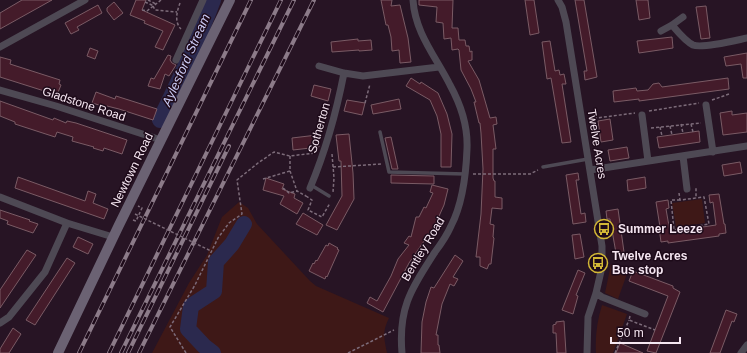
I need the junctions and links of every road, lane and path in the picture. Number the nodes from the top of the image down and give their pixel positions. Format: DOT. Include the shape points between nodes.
graph roads {
  1 [pos="84,0"];
  2 [pos="148,0"];
  3 [pos="161,0"];
  4 [pos="203,0"];
  5 [pos="230,0"];
  6 [pos="413,0"];
  7 [pos="558,0"];
  8 [pos="145,2"];
  9 [pos="180,3"];
  10 [pos="156,4"];
  11 [pos="153,6"];
  12 [pos="142,10"];
  13 [pos="177,12"];
  14 [pos="682,17"];
  15 [pos="672,26"];
  16 [pos="660,31"];
  17 [pos="187,35"];
  18 [pos="747,38"];
  19 [pos="0,47"];
  20 [pos="176,60"];
  21 [pos="318,66"];
  22 [pos="439,67"];
  23 [pos="344,73"];
  24 [pos="372,74"];
  25 [pos="0,90"];
  26 [pos="730,94"];
  27 [pos="365,103"];
  28 [pos="706,103"];
  29 [pos="642,113"];
  30 [pos="582,120"];
  31 [pos="681,124"];
  32 [pos="670,126"];
  33 [pos="660,127"];
  34 [pos="643,130"];
  35 [pos="380,132"];
  36 [pos="693,132"];
  37 [pos="683,133"];
  38 [pos="164,134"];
  39 [pos="672,135"];
  40 [pos="662,136"];
  41 [pos="747,146"];
  42 [pos="325,152"];
  43 [pos="713,152"];
  44 [pos="290,156"];
  45 [pos="683,156"];
  46 [pos="588,158"];
  47 [pos="648,161"];
  48 [pos="387,163"];
  49 [pos="333,167"];
  50 [pos="544,167"];
  51 [pos="590,170"];
  52 [pos="290,171"];
  53 [pos="465,174"];
  54 [pos="263,178"];
  55 [pos="310,187"];
  56 [pos="283,188"];
  57 [pos="686,189"];
  58 [pos="296,191"];
  59 [pos="329,196"];
  60 [pos="0,197"];
  61 [pos="696,198"];
  62 [pos="680,200"];
  63 [pos="133,219"];
  64 [pos="67,223"];
  65 [pos="114,237"];
  66 [pos="211,251"];
  67 [pos="596,293"];
  68 [pos="646,314"];
  69 [pos="629,320"];
  70 [pos="0,323"];
  71 [pos="402,326"];
  72 [pos="58,353"];
  73 [pos="186,353"];
  74 [pos="348,353"];
  75 [pos="402,353"];
  76 [pos="587,353"];
  77 [pos="616,353"];
  1 -- 19 [label="street"];
  2 -- 10 [label="path"];
  3 -- 10 [label="path"];
  4 -- 17 [label="street"];
  5 -- 38 [label="street, Newtown Road"];
  6 -- 22 [label="street, Bentley Road" via="420,31"];
  7 -- 30 [label="street, Twelve Acres" via="566,22"];
  8 -- 11 [label="path"];
  9 -- 13 [label="path"];
  10 -- 11 [label="path"];
  11 -- 12 [label="path" via="147,11"];
  11 -- 13 [label="path" via="155,10"];
  13 -- 17 [label="path" via="178,26"];
  14 -- 15 [label="street"];
  15 -- 16 [label="street"];
  15 -- 18 [label="street" via="694,46"];
  17 -- 20 [label="street"];
  21 -- 23 [label="street"];
  22 -- 24 [label="street"];
  22 -- 53 [label="street, Bentley Road" via="450,84 463,117 467,149"];
  23 -- 24 [label="street" via="363,76"];
  23 -- 42 [label="street, Sotherton"];
  24 -- 27 [label="path"];
  25 -- 38 [label="street, Gladstone Road"];
  26 -- 28 [label="path"];
  28 -- 29 [label="path"];
  28 -- 43 [label="street"];
  29 -- 30 [label="path"];
  29 -- 34 [label="street"];
  30 -- 46 [label="street, Twelve Acres"];
  31 -- 32 [label="path"];
  31 -- 36 [label="path" via="691,124"];
  31 -- 37 [label="path"];
  32 -- 33 [label="path"];
  32 -- 39 [label="path"];
  33 -- 34 [label="path"];
  33 -- 40 [label="path"];
  34 -- 47 [label="street"];
  35 -- 48 [label="lane"];
  38 -- 65 [label="street, Newtown Road"];
  41 -- 43 [label="street"];
  42 -- 44 [label="path"];
  42 -- 55 [label="street, Sotherton"];
  43 -- 45 [label="street"];
  44 -- 52 [label="path"];
  44 -- 66 [label="path" via="274,152 237,180 242,214 229,223"];
  45 -- 47 [label="street"];
  45 -- 57 [label="street"];
  46 -- 50 [label="lane"];
  46 -- 51 [label="street, Twelve Acres"];
  47 -- 51 [label="street"];
  48 -- 49 [label="path"];
  48 -- 53 [label="lane" via="389,172"];
  50 -- 53 [label="path" via="530,174"];
  51 -- 67 [label="street, Twelve Acres" via="602,246 602,267"];
  52 -- 54 [label="path"];
  52 -- 58 [label="path"];
  53 -- 71 [label="street, Bentley Road" via="461,199 451,226 413,286 405,307"];
  55 -- 58 [label="path" via="306,196"];
  55 -- 59 [label="lane"];
  56 -- 58 [label="path" via="289,193"];
  60 -- 64 [label="street"];
  61 -- 62 [label="path" via="704,197 709,224 674,230 671,200"];
  63 -- 66 [label="path, bridge" via="136,221 142,208 138,206 135,214"];
  64 -- 65 [label="street"];
  64 -- 70 [label="street" via="45,272 9,317"];
  65 -- 72 [label="street, Newtown Road"];
  66 -- 73 [label="path" via="195,285 170,327"];
  67 -- 68 [label="street"];
  67 -- 76 [label="street, Twelve Acres" via="588,317"];
  69 -- 77 [label="path"];
  71 -- 74 [label="path"];
  71 -- 75 [label="street, Bentley Road"];
}
